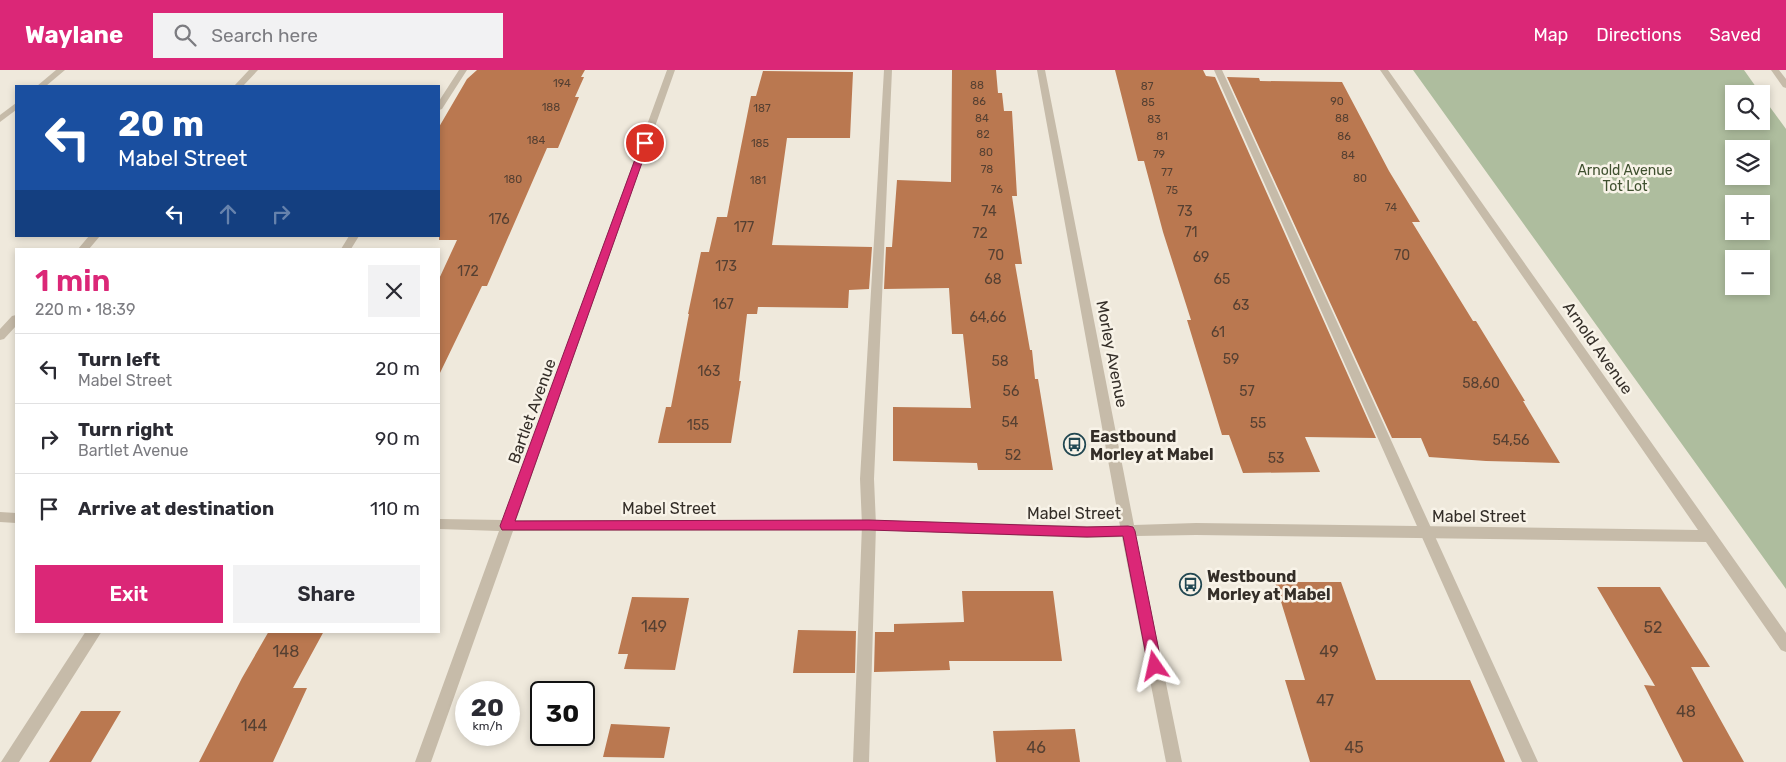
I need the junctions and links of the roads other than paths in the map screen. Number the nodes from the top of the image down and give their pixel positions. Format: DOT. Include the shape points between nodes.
graph roads {
  1 [pos="61,70"];
  2 [pos="254,70"];
  3 [pos="463,70"];
  4 [pos="671,70"];
  5 [pos="888,70"];
  6 [pos="1041,70"];
  7 [pos="1218,70"];
  8 [pos="1384,70"];
  9 [pos="1775,70"];
  10 [pos="42,85"];
  11 [pos="239,85"];
  12 [pos="1786,85"];
  13 [pos="440,105"];
  14 [pos="15,107"];
  15 [pos="0,119"];
  16 [pos="94,237"];
  17 [pos="353,237"];
  18 [pos="84,248"];
  19 [pos="347,248"];
  20 [pos="15,320"];
  21 [pos="0,336"];
  22 [pos="0,517"];
  23 [pos="15,518"];
  24 [pos="440,524"];
  25 [pos="869,525"];
  26 [pos="507,526"];
  27 [pos="1128,531"];
  28 [pos="1427,533"];
  29 [pos="1710,536"];
  30 [pos="94,633"];
  31 [pos="1786,645"];
  32 [pos="9,762"];
  33 [pos="423,762"];
  34 [pos="861,762"];
  35 [pos="1174,762"];
  36 [pos="1530,762"];
  1 -- 10 [label="street"];
  2 -- 11 [label="street"];
  3 -- 13 [label="street"];
  4 -- 26 [label="street, Bartlet Avenue"];
  5 -- 25 [label="street" via="867,479"];
  6 -- 27 [label="street, Morley Avenue"];
  7 -- 28 [label="street"];
  8 -- 29 [label="street, Arnold Avenue"];
  9 -- 12 [label="street"];
  14 -- 15 [label="street"];
  16 -- 18 [label="street"];
  17 -- 19 [label="street"];
  20 -- 21 [label="street"];
  22 -- 23 [label="street"];
  24 -- 26 [label="street, Mabel Street"];
  25 -- 26 [label="street, Mabel Street"];
  25 -- 27 [label="street, Mabel Street"];
  25 -- 34 [label="street"];
  26 -- 33 [label="street, Bartlet Avenue"];
  27 -- 28 [label="street, Mabel Street"];
  27 -- 35 [label="street, Morley Avenue"];
  28 -- 29 [label="street, Mabel Street"];
  28 -- 36 [label="street"];
  29 -- 31 [label="street, Arnold Avenue"];
  30 -- 32 [label="street"];
}
